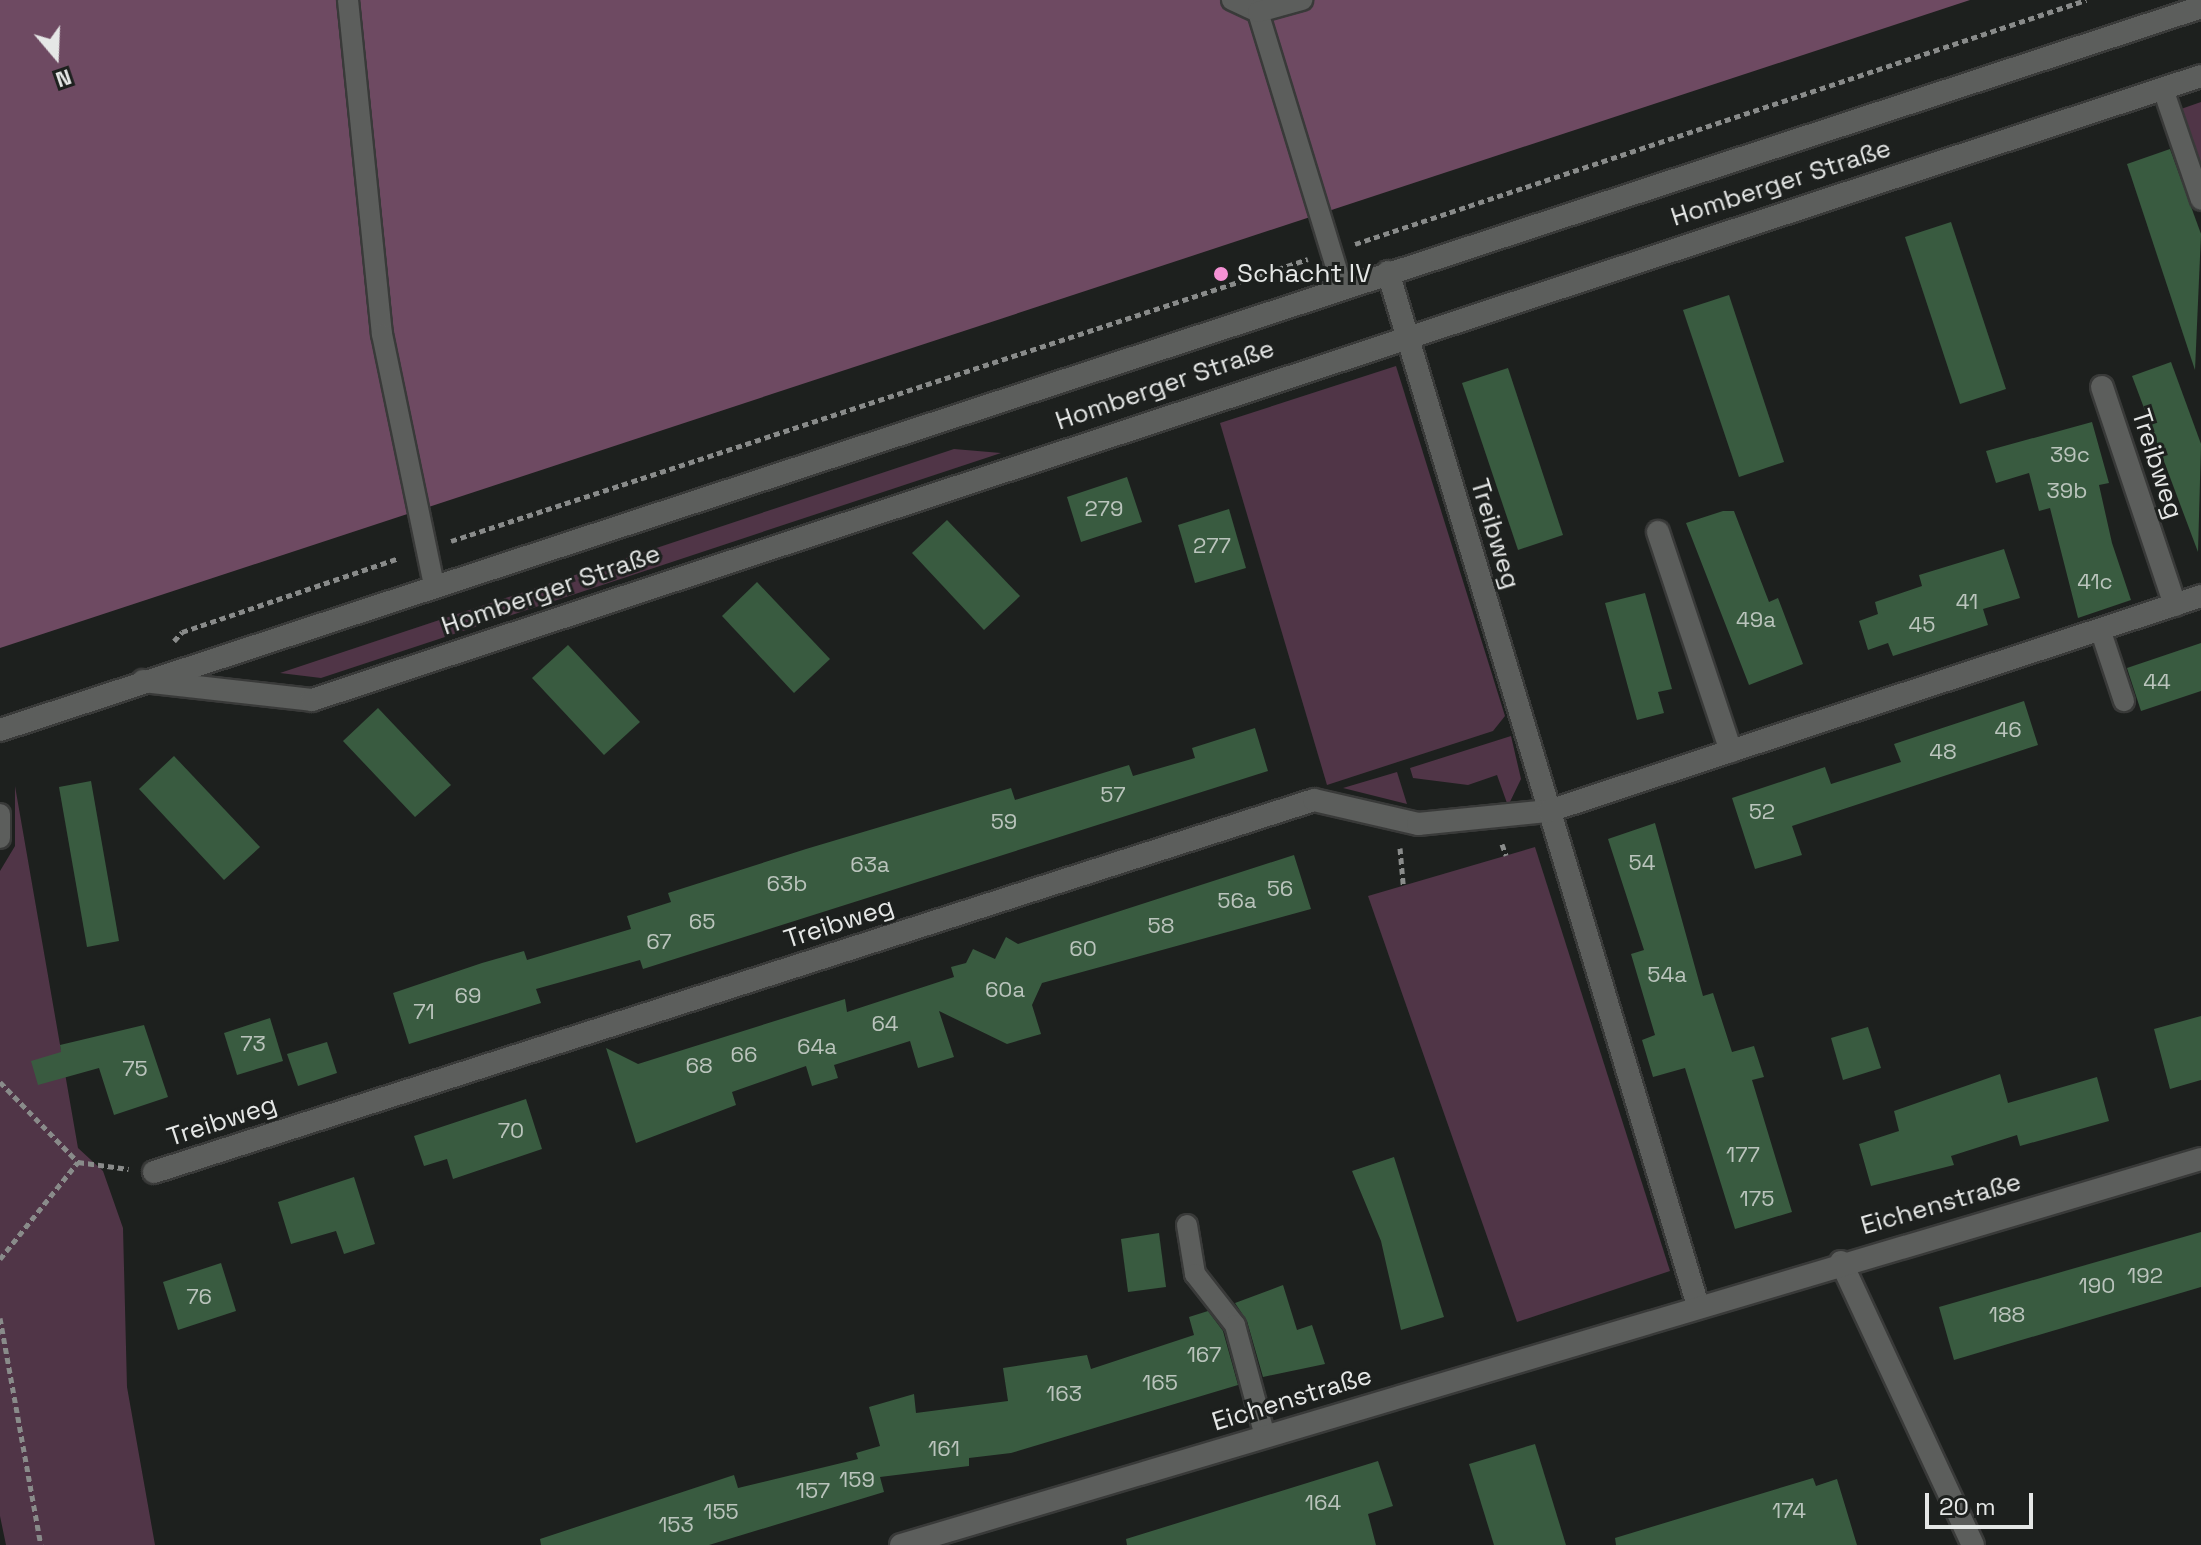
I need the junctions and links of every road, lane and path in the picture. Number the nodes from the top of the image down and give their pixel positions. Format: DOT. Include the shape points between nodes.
graph roads {
  1 [pos="348,0"];
  2 [pos="1232,0"];
  3 [pos="1302,0"];
  4 [pos="2086,0"];
  5 [pos="1262,6"];
  6 [pos="2201,7"];
  7 [pos="2201,76"];
  8 [pos="2163,89"];
  9 [pos="2201,200"];
  10 [pos="1331,252"];
  11 [pos="1388,272"];
  12 [pos="1342,287"];
  13 [pos="1406,333"];
  14 [pos="2102,387"];
  15 [pos="1658,532"];
  16 [pos="427,549"];
  17 [pos="434,585"];
  18 [pos="2201,596"];
  19 [pos="2175,605"];
  20 [pos="2100,629"];
  21 [pos="142,681"];
  22 [pos="2124,701"];
  23 [pos="0,730"];
  24 [pos="1731,751"];
  25 [pos="1549,811"];
  26 [pos="0,814"];
  27 [pos="0,838"];
  28 [pos="0,1082"];
  29 [pos="2201,1159"];
  30 [pos="78,1162"];
  31 [pos="154,1172"];
  32 [pos="1187,1225"];
  33 [pos="0,1259"];
  34 [pos="1841,1262"];
  35 [pos="1698,1306"];
  36 [pos="0,1318"];
  37 [pos="1265,1436"];
  38 [pos="41,1545"];
  39 [pos="901,1545"];
  40 [pos="1973,1545"];
  1 -- 16 [label="lane, Homberger Straße" via="382,334"];
  2 -- 5 [label="lane"];
  3 -- 5 [label="lane"];
  4 -- 10 [label="path"];
  5 -- 10 [label="lane"];
  6 -- 11 [label="street, Homberger Straße"];
  7 -- 8 [label="street, Homberger Straße"];
  8 -- 9 [label="lane"];
  8 -- 13 [label="street, Homberger Straße"];
  10 -- 12 [label="lane"];
  10 -- 16 [label="path"];
  11 -- 12 [label="street, Homberger Straße"];
  11 -- 13 [label="street, Treibweg"];
  12 -- 17 [label="street, Homberger Straße"];
  13 -- 21 [label="street, Homberger Straße" via="312,700"];
  13 -- 25 [label="street, Treibweg"];
  14 -- 19 [label="street, Treibweg"];
  15 -- 24 [label="street"];
  16 -- 17 [label="lane, Homberger Straße"];
  16 -- 21 [label="path" via="182,632"];
  17 -- 21 [label="street, Homberger Straße"];
  18 -- 19 [label="street, Treibweg"];
  19 -- 20 [label="street, Treibweg"];
  20 -- 22 [label="lane"];
  20 -- 24 [label="street, Treibweg"];
  21 -- 23 [label="street, Homberger Straße"];
  24 -- 25 [label="street, Treibweg"];
  25 -- 31 [label="street, Treibweg" via="1418,824 1314,800"];
  25 -- 35 [label="street, Treibweg"];
  26 -- 27 [label="lane"];
  28 -- 30 [label="path"];
  29 -- 34 [label="street, Eichenstraße"];
  30 -- 31 [label="path"];
  30 -- 33 [label="path"];
  32 -- 37 [label="lane" via="1195,1274 1235,1325"];
  34 -- 35 [label="street, Eichenstraße"];
  34 -- 40 [label="street"];
  35 -- 37 [label="street, Eichenstraße"];
  36 -- 38 [label="path"];
  37 -- 39 [label="street, Eichenstraße"];
}
